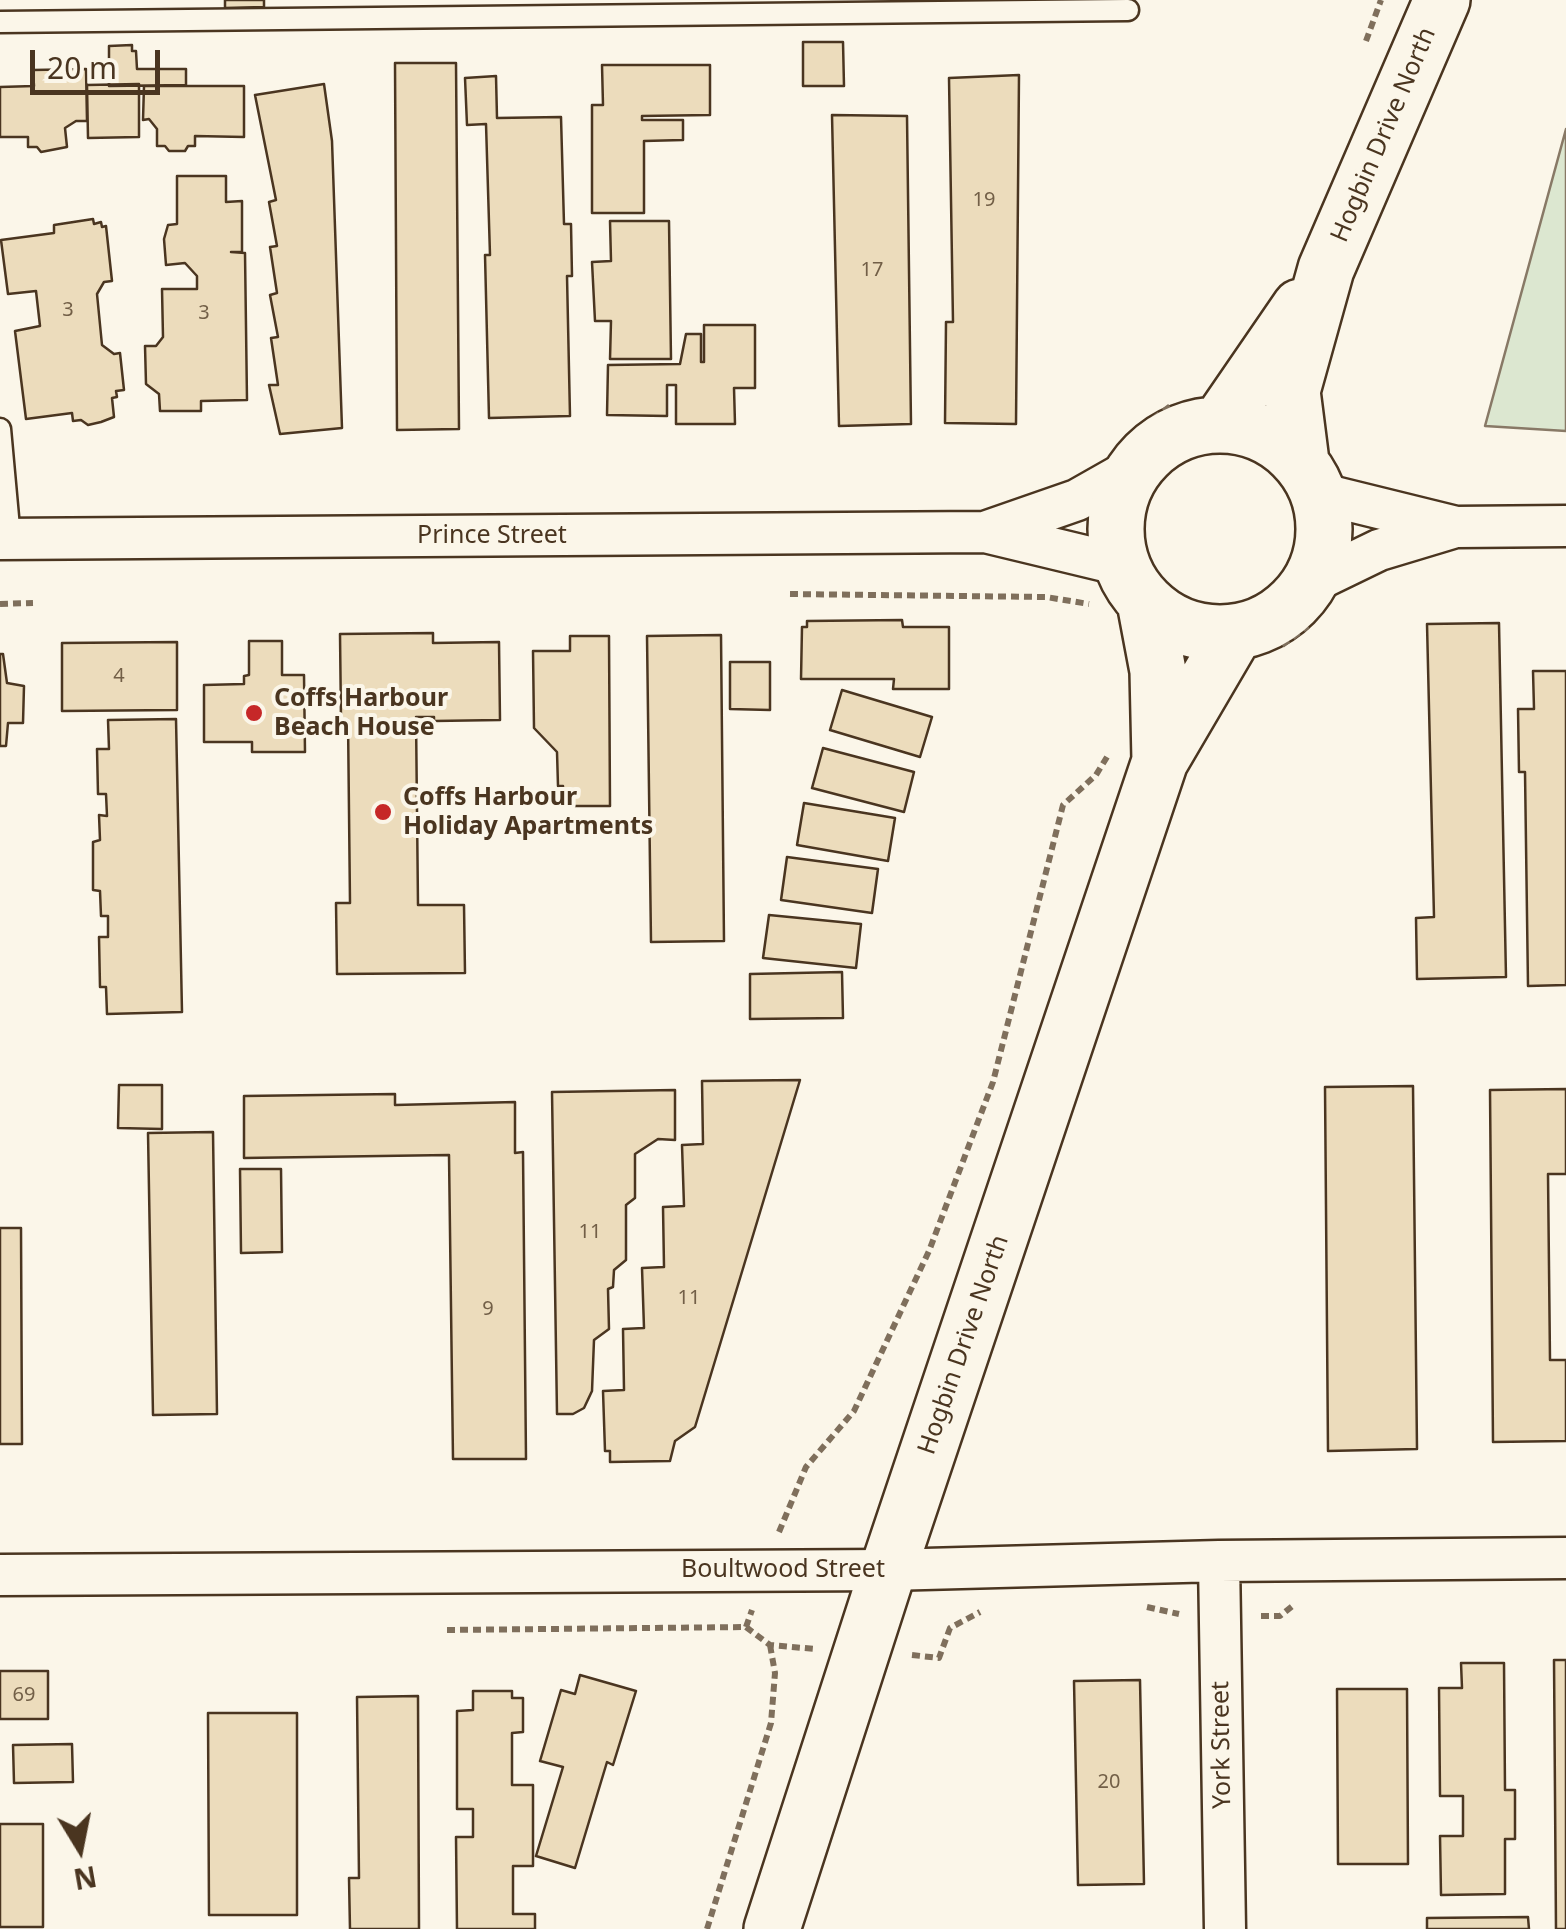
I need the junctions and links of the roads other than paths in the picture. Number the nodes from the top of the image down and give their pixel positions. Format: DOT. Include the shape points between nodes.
graph roads {
  1 [pos="1442,0"];
  2 [pos="1128,10"];
  3 [pos="0,22"];
  4 [pos="1326,269"];
  5 [pos="1202,410"];
  6 [pos="0,429"];
  7 [pos="1134,450"];
  8 [pos="1310,477"];
  9 [pos="1566,526"];
  10 [pos="1456,527"];
  11 [pos="985,532"];
  12 [pos="5,539"];
  13 [pos="1133,584"];
  14 [pos="1312,603"];
  15 [pos="1251,646"];
  16 [pos="1136,756"];
  17 [pos="1566,1558"];
  18 [pos="1219,1561"];
  19 [pos="888,1570"];
  20 [pos="0,1575"];
  21 [pos="772,1929"];
  22 [pos="1226,1929"];
  1 -- 4 [label="main road, Hogbin Drive North"];
  2 -- 3 [label="lane"];
  4 -- 5 [label="main road, Hogbin Drive North"];
  4 -- 8 [label="main road, Hogbin Drive North" via="1292,391"];
  5 -- 7 [label="main road" via="1188,430"];
  5 -- 8 [label="main road" via="1278,442"];
  6 -- 12 [label="lane"];
  7 -- 11 [label="street, Prince Street" via="1078,500"];
  7 -- 13 [label="main road" via="1115,531"];
  8 -- 10 [label="street"];
  8 -- 14 [label="main road" via="1325,523"];
  9 -- 10 [label="street"];
  10 -- 14 [label="street" via="1379,550"];
  11 -- 12 [label="street, Prince Street"];
  11 -- 13 [label="street, Prince Street"];
  13 -- 15 [label="main road" via="1171,622"];
  13 -- 16 [label="main road, Hogbin Drive North" via="1158,671"];
  14 -- 15 [label="main road" via="1290,607 1264,624"];
  15 -- 16 [label="main road, Hogbin Drive North"];
  16 -- 19 [label="main road, Hogbin Drive North"];
  17 -- 18 [label="street, Boultwood Street"];
  18 -- 19 [label="street, Boultwood Street"];
  18 -- 22 [label="street, York Street"];
  19 -- 20 [label="street, Boultwood Street"];
  19 -- 21 [label="main road, Hogbin Drive North"];
}
